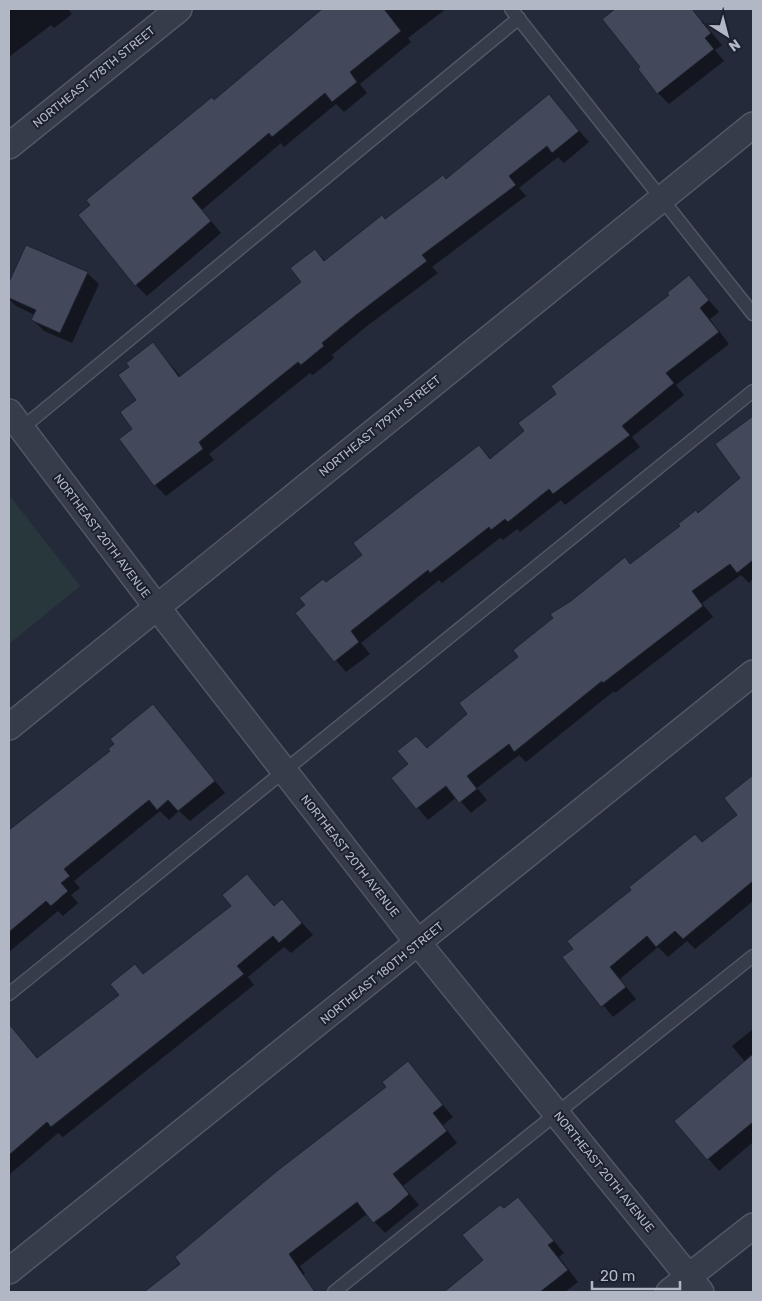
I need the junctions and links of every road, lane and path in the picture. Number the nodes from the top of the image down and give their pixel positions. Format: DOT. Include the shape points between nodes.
graph roads {
  1 [pos="179,9"];
  2 [pos="515,14"];
  3 [pos="753,125"];
  4 [pos="9,146"];
  5 [pos="662,199"];
  6 [pos="753,314"];
  7 [pos="753,391"];
  8 [pos="15,420"];
  9 [pos="156,606"];
  10 [pos="753,672"];
  11 [pos="9,727"];
  12 [pos="284,771"];
  13 [pos="419,944"];
  14 [pos="753,956"];
  15 [pos="9,994"];
  16 [pos="557,1114"];
  17 [pos="753,1226"];
  18 [pos="9,1271"];
  19 [pos="695,1284"];
  20 [pos="334,1292"];
  21 [pos="669,1292"];
  1 -- 4 [label="street, NORTHEAST 178TH STREET"];
  2 -- 5 [label="lane"];
  2 -- 8 [label="lane"];
  3 -- 5 [label="street, NORTHEAST 179TH STREET"];
  5 -- 6 [label="lane"];
  5 -- 9 [label="street, NORTHEAST 179TH STREET"];
  7 -- 12 [label="lane"];
  8 -- 9 [label="street, NORTHEAST 20TH AVENUE"];
  9 -- 11 [label="street, NORTHEAST 179TH STREET"];
  9 -- 12 [label="street, NORTHEAST 20TH AVENUE"];
  10 -- 13 [label="street, NORTHEAST 180TH STREET"];
  12 -- 13 [label="street, NORTHEAST 20TH AVENUE"];
  12 -- 15 [label="lane"];
  13 -- 16 [label="street, NORTHEAST 20TH AVENUE"];
  13 -- 18 [label="street, NORTHEAST 180TH STREET"];
  14 -- 16 [label="lane"];
  16 -- 19 [label="street, NORTHEAST 20TH AVENUE"];
  16 -- 20 [label="lane"];
  17 -- 19 [label="street"];
  19 -- 21 [label="street"];
}
